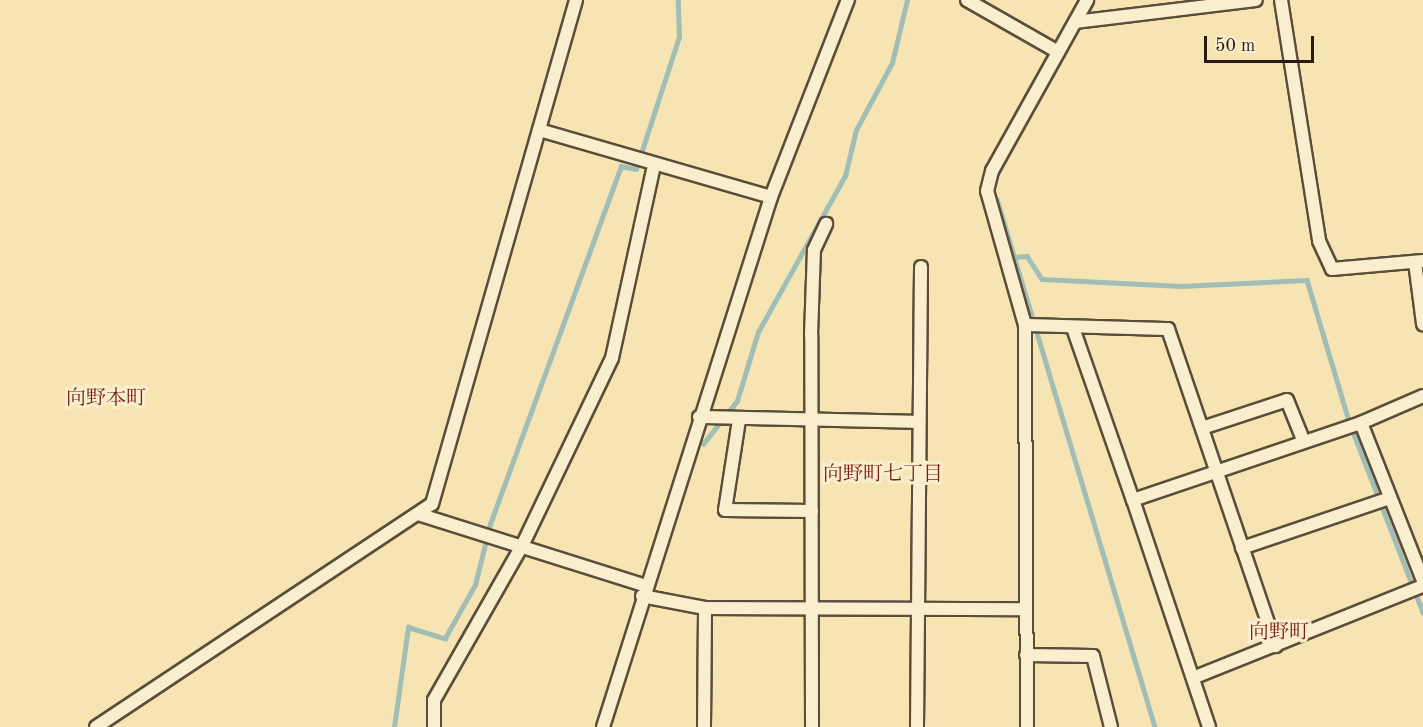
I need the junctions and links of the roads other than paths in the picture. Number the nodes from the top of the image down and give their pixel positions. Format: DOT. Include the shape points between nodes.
graph roads {
  1 [pos="576,0"];
  2 [pos="848,0"];
  3 [pos="967,0"];
  4 [pos="1087,0"];
  5 [pos="1256,0"];
  6 [pos="1281,0"];
  7 [pos="1075,22"];
  8 [pos="1058,52"];
  9 [pos="539,130"];
  10 [pos="654,165"];
  11 [pos="771,197"];
  12 [pos="826,224"];
  13 [pos="1419,262"];
  14 [pos="921,267"];
  15 [pos="1423,324"];
  16 [pos="1025,325"];
  17 [pos="1073,328"];
  18 [pos="1423,396"];
  19 [pos="699,417"];
  20 [pos="740,420"];
  21 [pos="812,421"];
  22 [pos="917,422"];
  23 [pos="1353,425"];
  24 [pos="1202,428"];
  25 [pos="1304,442"];
  26 [pos="1216,471"];
  27 [pos="1133,500"];
  28 [pos="1384,500"];
  29 [pos="812,511"];
  30 [pos="418,514"];
  31 [pos="522,546"];
  32 [pos="1242,548"];
  33 [pos="1423,580"];
  34 [pos="1423,586"];
  35 [pos="644,591"];
  36 [pos="705,609"];
  37 [pos="813,609"];
  38 [pos="917,609"];
  39 [pos="1026,609"];
  40 [pos="1276,646"];
  41 [pos="1026,655"];
  42 [pos="1195,677"];
  43 [pos="96,727"];
  44 [pos="434,727"];
  45 [pos="603,727"];
  46 [pos="704,727"];
  47 [pos="812,727"];
  48 [pos="917,727"];
  49 [pos="1027,727"];
  50 [pos="1111,727"];
  51 [pos="1209,727"];
  1 -- 9 [label="street"];
  2 -- 11 [label="street"];
  3 -- 8 [label="street"];
  4 -- 7 [label="street"];
  5 -- 7 [label="street"];
  6 -- 13 [label="street" via="1319,241 1332,269"];
  7 -- 8 [label="street"];
  8 -- 16 [label="street" via="992,171 987,191"];
  9 -- 10 [label="street"];
  9 -- 30 [label="street" via="432,504"];
  10 -- 11 [label="street"];
  10 -- 31 [label="street" via="612,358"];
  11 -- 19 [label="street"];
  12 -- 21 [label="street" via="814,250"];
  13 -- 15 [label="street"];
  14 -- 22 [label="street"];
  16 -- 17 [label="street"];
  16 -- 39 [label="street"];
  17 -- 24 [label="street" via="1168,329"];
  17 -- 27 [label="street"];
  18 -- 23 [label="street"];
  19 -- 20 [label="street"];
  19 -- 35 [label="street"];
  20 -- 21 [label="street"];
  20 -- 29 [label="street" via="725,510"];
  21 -- 22 [label="street"];
  21 -- 29 [label="street"];
  22 -- 38 [label="street"];
  23 -- 25 [label="street"];
  23 -- 28 [label="street"];
  24 -- 25 [label="street" via="1287,400"];
  24 -- 26 [label="street"];
  25 -- 26 [label="street"];
  26 -- 27 [label="street"];
  26 -- 32 [label="street"];
  27 -- 42 [label="street"];
  28 -- 32 [label="street"];
  28 -- 33 [label="street"];
  29 -- 37 [label="street"];
  30 -- 31 [label="street"];
  30 -- 43 [label="street"];
  31 -- 35 [label="street"];
  31 -- 44 [label="street" via="434,700"];
  32 -- 40 [label="street"];
  34 -- 40 [label="street"];
  35 -- 36 [label="street"];
  35 -- 45 [label="street"];
  36 -- 37 [label="street"];
  36 -- 46 [label="street"];
  37 -- 38 [label="street"];
  37 -- 47 [label="street"];
  38 -- 39 [label="street"];
  38 -- 48 [label="street"];
  39 -- 41 [label="street"];
  40 -- 42 [label="street"];
  41 -- 49 [label="street"];
  41 -- 50 [label="street" via="1093,656"];
  42 -- 51 [label="street"];
}
